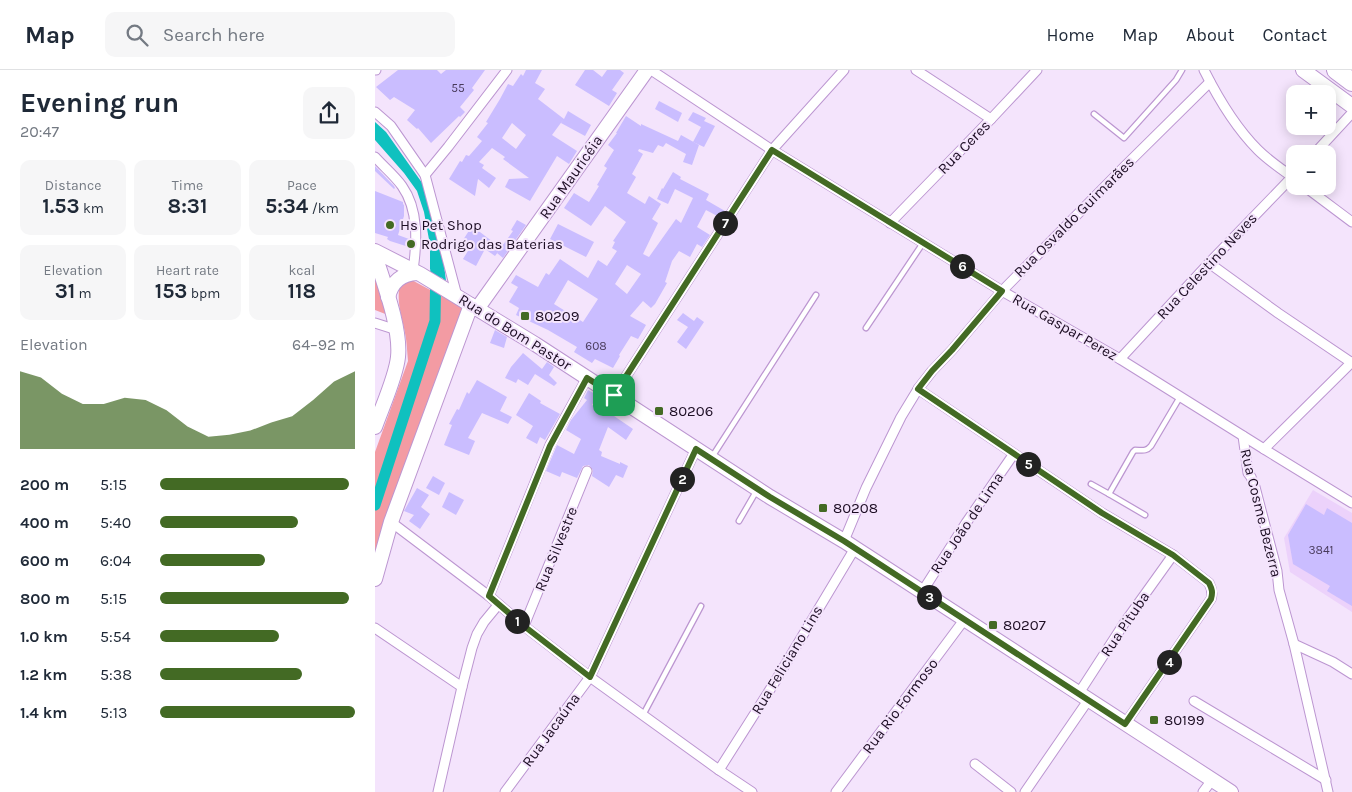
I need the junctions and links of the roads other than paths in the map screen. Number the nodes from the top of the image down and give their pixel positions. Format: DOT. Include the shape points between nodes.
graph roads {
  1 [pos="507,70"];
  2 [pos="649,70"];
  3 [pos="844,70"];
  4 [pos="916,70"];
  5 [pos="1037,70"];
  6 [pos="1182,70"];
  7 [pos="1204,70"];
  8 [pos="1303,70"];
  9 [pos="1336,70"];
  10 [pos="1210,82"];
  11 [pos="1352,82"];
  12 [pos="1352,106"];
  13 [pos="375,112"];
  14 [pos="1352,113"];
  15 [pos="1094,114"];
  16 [pos="991,119"];
  17 [pos="1322,145"];
  18 [pos="772,150"];
  19 [pos="375,157"];
  20 [pos="1286,171"];
  21 [pos="425,175"];
  22 [pos="1286,185"];
  23 [pos="1316,195"];
  24 [pos="890,222"];
  25 [pos="1352,222"];
  26 [pos="923,242"];
  27 [pos="375,251"];
  28 [pos="375,255"];
  29 [pos="1209,263"];
  30 [pos="417,272"];
  31 [pos="1002,291"];
  32 [pos="454,294"];
  33 [pos="815,295"];
  34 [pos="388,297"];
  35 [pos="474,307"];
  36 [pos="375,323"];
  37 [pos="866,328"];
  38 [pos="397,330"];
  39 [pos="1120,359"];
  40 [pos="1352,363"];
  41 [pos="587,378"];
  42 [pos="918,389"];
  43 [pos="614,395"];
  44 [pos="1180,397"];
  45 [pos="375,427"];
  46 [pos="1243,436"];
  47 [pos="696,449"];
  48 [pos="1264,449"];
  49 [pos="1013,455"];
  50 [pos="711,459"];
  51 [pos="587,471"];
  52 [pos="1091,484"];
  53 [pos="757,489"];
  54 [pos="1109,494"];
  55 [pos="1352,503"];
  56 [pos="1145,515"];
  57 [pos="739,521"];
  58 [pos="391,522"];
  59 [pos="849,545"];
  60 [pos="1173,555"];
  61 [pos="375,579"];
  62 [pos="921,592"];
  63 [pos="489,596"];
  64 [pos="499,606"];
  65 [pos="701,606"];
  66 [pos="964,620"];
  67 [pos="524,626"];
  68 [pos="375,628"];
  69 [pos="1294,644"];
  70 [pos="1352,674"];
  71 [pos="590,677"];
  72 [pos="462,687"];
  73 [pos="1084,696"];
  74 [pos="1194,701"];
  75 [pos="643,715"];
  76 [pos="1125,724"];
  77 [pos="975,764"];
  78 [pos="719,770"];
  79 [pos="1212,780"];
  80 [pos="1326,780"];
  81 [pos="438,792"];
  82 [pos="505,792"];
  83 [pos="752,792"];
  84 [pos="836,792"];
  85 [pos="1011,792"];
  86 [pos="1025,792"];
  87 [pos="1203,792"];
  88 [pos="1231,792"];
  89 [pos="1328,792"];
  1 -- 21 [label="street"];
  2 -- 18 [label="street, Rua Gaspar Perez"];
  2 -- 35 [label="street, Rua Mauricéia"];
  3 -- 18 [label="street"];
  4 -- 16 [label="street"];
  5 -- 16 [label="street, Rua Ceres"];
  6 -- 15 [label="lane" via="1123,138"];
  7 -- 10 [label="street"];
  8 -- 12 [label="street"];
  9 -- 11 [label="highway"];
  10 -- 20 [label="street" via="1259,152"];
  10 -- 31 [label="street, Rua Osvaldo Guimarães"];
  13 -- 21 [label="street" via="391,126"];
  14 -- 17 [label="street"];
  16 -- 24 [label="street, Rua Ceres"];
  18 -- 24 [label="street, Rua Gaspar Perez"];
  18 -- 43 [label="street"];
  19 -- 30 [label="street" via="401,184 409,198 414,217"];
  21 -- 32 [label="street"];
  22 -- 29 [label="street, Rua Celestino Neves"];
  23 -- 25 [label="street"];
  24 -- 26 [label="street, Rua Gaspar Perez"];
  26 -- 31 [label="street, Rua Gaspar Perez"];
  26 -- 37 [label="lane"];
  27 -- 30 [label="street, Rua do Bom Pastor"];
  28 -- 34 [label="street"];
  29 -- 39 [label="street, Rua Celestino Neves"];
  29 -- 40 [label="street"];
  30 -- 32 [label="street, Rua do Bom Pastor"];
  30 -- 34 [label="street" via="398,280"];
  31 -- 39 [label="street, Rua Gaspar Perez"];
  31 -- 42 [label="street, Rua Osvaldo Guimarães"];
  32 -- 35 [label="street, Rua do Bom Pastor"];
  33 -- 50 [label="lane"];
  34 -- 38 [label="street"];
  35 -- 41 [label="street, Rua do Bom Pastor"];
  35 -- 58 [label="street, Rua Mauricéia"];
  36 -- 38 [label="street"];
  38 -- 45 [label="street" via="398,359"];
  39 -- 44 [label="street, Rua Gaspar Perez"];
  40 -- 48 [label="street"];
  41 -- 43 [label="street, Rua do Bom Pastor"];
  41 -- 63 [label="street" via="550,446"];
  42 -- 49 [label="street"];
  42 -- 59 [label="street, Rua Osvaldo Guimarães" via="870,479"];
  43 -- 47 [label="street, Rua do Bom Pastor"];
  44 -- 46 [label="street, Rua Gaspar Perez"];
  44 -- 54 [label="lane" via="1151,446 1148,450 1133,452"];
  46 -- 48 [label="street, Rua Gaspar Perez"];
  46 -- 69 [label="street, Rua Cosme Bezerra" via="1248,473 1255,487 1275,561 1279,590"];
  47 -- 50 [label="street, Rua do Bom Pastor"];
  47 -- 71 [label="street, Rua Jacaúna"];
  48 -- 55 [label="street, Rua Gaspar Perez"];
  49 -- 60 [label="street"];
  49 -- 62 [label="street, Rua João de Lima"];
  50 -- 53 [label="street, Rua do Bom Pastor"];
  51 -- 67 [label="street, Rua Silvestre"];
  52 -- 54 [label="lane"];
  53 -- 57 [label="lane"];
  53 -- 59 [label="street, Rua do Bom Pastor"];
  54 -- 56 [label="lane"];
  58 -- 61 [label="street, Rua Mauricéia"];
  58 -- 63 [label="street"];
  59 -- 62 [label="street, Rua do Bom Pastor"];
  59 -- 78 [label="street, Rua Feliciano Lins" via="776,680"];
  60 -- 73 [label="street, Rua Pituba" via="1125,622"];
  60 -- 76 [label="street" via="1209,583 1213,593"];
  62 -- 66 [label="street, Rua do Bom Pastor"];
  63 -- 64 [label="street"];
  64 -- 67 [label="street"];
  64 -- 72 [label="street" via="477,634"];
  65 -- 75 [label="lane"];
  66 -- 73 [label="street, Rua do Bom Pastor"];
  66 -- 84 [label="street, Rua Rio Formoso"];
  67 -- 71 [label="street"];
  68 -- 72 [label="street"];
  69 -- 70 [label="street"];
  69 -- 80 [label="street, Rua Cosme Bezerra"];
  71 -- 75 [label="street"];
  71 -- 82 [label="street, Rua Jacaúna"];
  72 -- 81 [label="street"];
  73 -- 76 [label="street, Rua do Bom Pastor"];
  73 -- 86 [label="street, Rua Pituba"];
  74 -- 80 [label="street"];
  75 -- 78 [label="street"];
  76 -- 79 [label="street, Rua do Bom Pastor"];
  77 -- 85 [label="street"];
  78 -- 83 [label="street"];
  79 -- 87 [label="street"];
  79 -- 88 [label="street, Rua do Bom Pastor"];
  80 -- 89 [label="street, Rua Cosme Bezerra"];
}
